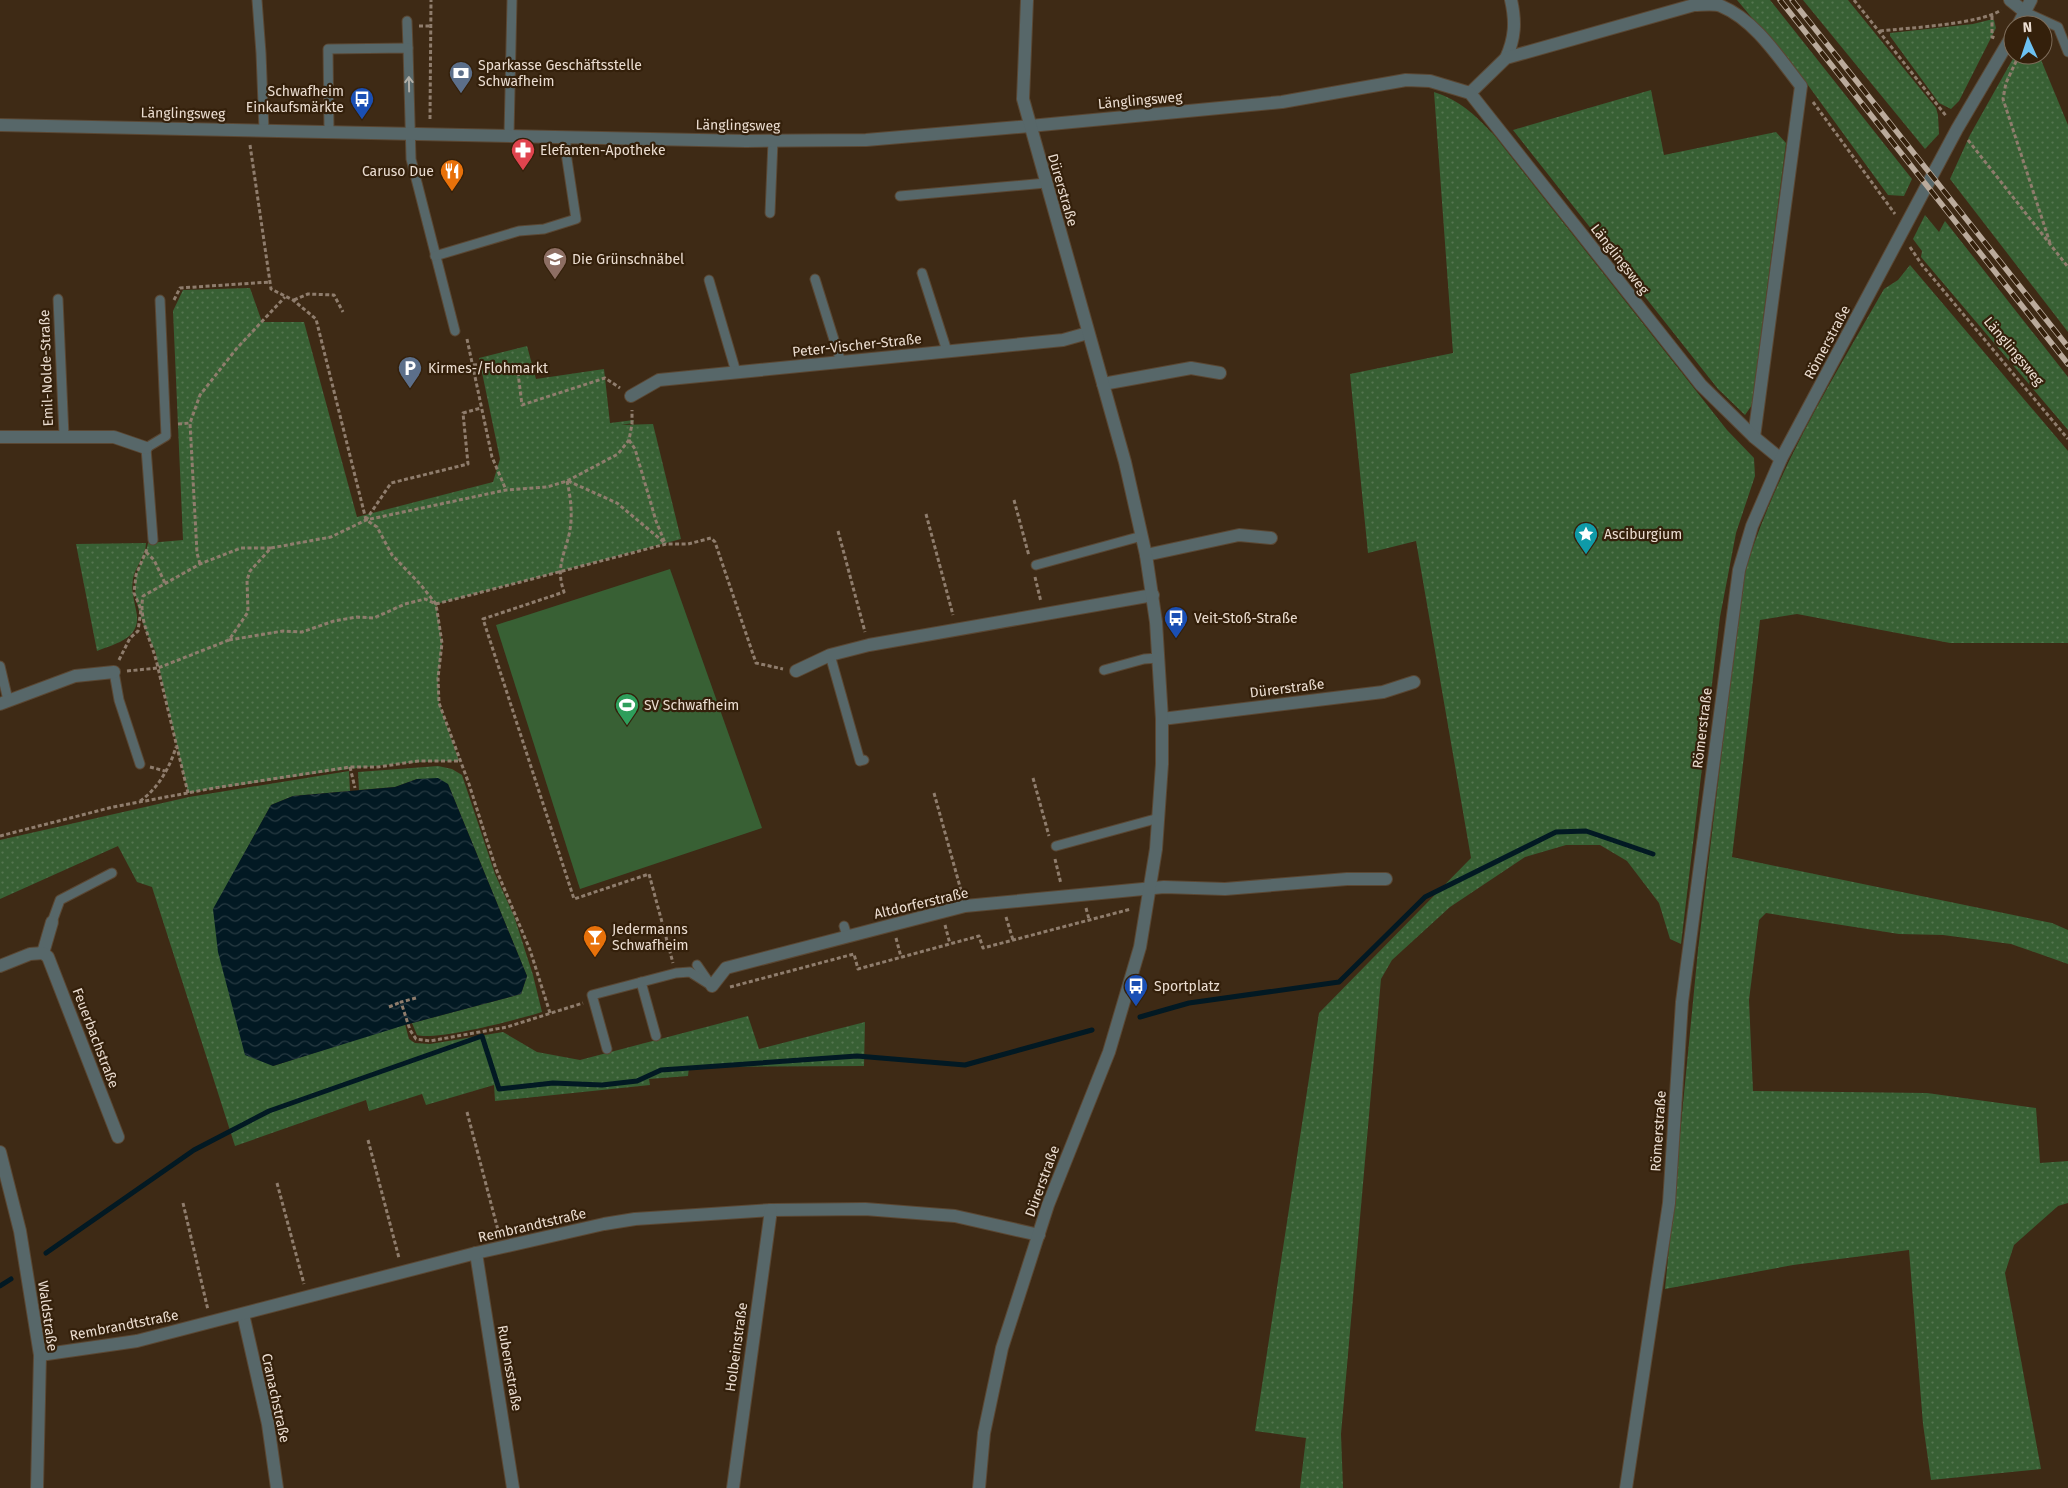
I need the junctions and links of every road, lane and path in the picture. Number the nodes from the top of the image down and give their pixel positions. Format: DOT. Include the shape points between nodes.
graph roads {
  1 [pos="256,0"];
  2 [pos="431,0"];
  3 [pos="512,0"];
  4 [pos="1027,0"];
  5 [pos="1511,0"];
  6 [pos="1854,0"];
  7 [pos="2031,0"];
  8 [pos="2011,1"];
  9 [pos="2025,12"];
  10 [pos="2023,15"];
  11 [pos="407,21"];
  12 [pos="1880,31"];
  13 [pos="408,48"];
  14 [pos="2003,51"];
  15 [pos="2068,52"];
  16 [pos="1506,58"];
  17 [pos="2015,65"];
  18 [pos="1801,86"];
  19 [pos="1470,93"];
  20 [pos="0,125"];
  21 [pos="1030,126"];
  22 [pos="1957,129"];
  23 [pos="264,130"];
  24 [pos="329,131"];
  25 [pos="410,133"];
  26 [pos="430,134"];
  27 [pos="509,135"];
  28 [pos="566,137"];
  29 [pos="773,141"];
  30 [pos="250,152"];
  31 [pos="1046,183"];
  32 [pos="900,196"];
  33 [pos="770,213"];
  34 [pos="1902,233"];
  35 [pos="2051,246"];
  36 [pos="435,256"];
  37 [pos="2068,267"];
  38 [pos="922,273"];
  39 [pos="815,279"];
  40 [pos="709,280"];
  41 [pos="270,282"];
  42 [pos="285,296"];
  43 [pos="58,299"];
  44 [pos="293,300"];
  45 [pos="160,304"];
  46 [pos="343,312"];
  47 [pos="455,331"];
  48 [pos="1088,333"];
  49 [pos="467,339"];
  50 [pos="948,351"];
  51 [pos="841,362"];
  52 [pos="473,365"];
  53 [pos="736,372"];
  54 [pos="1220,373"];
  55 [pos="1103,384"];
  56 [pos="631,396"];
  57 [pos="481,408"];
  58 [pos="64,436"];
  59 [pos="1754,437"];
  60 [pos="0,438"];
  61 [pos="2068,439"];
  62 [pos="629,440"];
  63 [pos="146,448"];
  64 [pos="1781,459"];
  65 [pos="567,481"];
  66 [pos="506,490"];
  67 [pos="926,514"];
  68 [pos="366,520"];
  69 [pos="838,531"];
  70 [pos="1142,536"];
  71 [pos="1271,538"];
  72 [pos="153,540"];
  73 [pos="666,544"];
  74 [pos="271,548"];
  75 [pos="146,552"];
  76 [pos="1146,555"];
  77 [pos="200,564"];
  78 [pos="1036,565"];
  79 [pos="559,572"];
  80 [pos="165,583"];
  81 [pos="1153,595"];
  82 [pos="436,604"];
  83 [pos="141,609"];
  84 [pos="957,630"];
  85 [pos="229,640"];
  86 [pos="869,645"];
  87 [pos="830,655"];
  88 [pos="1158,658"];
  89 [pos="0,666"];
  90 [pos="158,668"];
  91 [pos="1104,670"];
  92 [pos="114,672"];
  93 [pos="796,672"];
  94 [pos="1414,682"];
  95 [pos="4,702"];
  96 [pos="1162,719"];
  97 [pos="177,745"];
  98 [pos="864,760"];
  99 [pos="459,761"];
  100 [pos="140,764"];
  101 [pos="350,767"];
  102 [pos="355,788"];
  103 [pos="188,793"];
  104 [pos="934,793"];
  105 [pos="138,803"];
  106 [pos="1159,818"];
  107 [pos="0,836"];
  108 [pos="1056,846"];
  109 [pos="112,873"];
  110 [pos="1386,879"];
  111 [pos="1151,888"];
  112 [pos="1002,903"];
  113 [pos="965,906"];
  114 [pos="1126,909"];
  115 [pos="52,922"];
  116 [pos="1013,940"];
  117 [pos="43,953"];
  118 [pos="696,965"];
  119 [pos="0,966"];
  120 [pos="676,973"];
  121 [pos="641,982"];
  122 [pos="712,986"];
  123 [pos="416,998"];
  124 [pos="401,1002"];
  125 [pos="388,1007"];
  126 [pos="656,1036"];
  127 [pos="607,1049"];
  128 [pos="467,1112"];
  129 [pos="118,1137"];
  130 [pos="368,1140"];
  131 [pos="0,1152"];
  132 [pos="3,1170"];
  133 [pos="277,1183"];
  134 [pos="182,1203"];
  135 [pos="770,1210"];
  136 [pos="1039,1235"];
  137 [pos="503,1247"];
  138 [pos="476,1253"];
  139 [pos="403,1272"];
  140 [pos="307,1297"];
  141 [pos="243,1314"];
  142 [pos="211,1322"];
  143 [pos="40,1355"];
  144 [pos="37,1488"];
  145 [pos="277,1488"];
  146 [pos="513,1488"];
  147 [pos="733,1488"];
  148 [pos="978,1488"];
  149 [pos="1626,1488"];
  1 -- 23 [label="lane" via="262,53"];
  2 -- 26 [label="path"];
  3 -- 27 [label="lane"];
  4 -- 21 [label="street, Dürerstraße" via="1023,99"];
  5 -- 16 [label="street" via="1515,18 1514,41"];
  6 -- 12 [label="path"];
  7 -- 9 [label="street"];
  8 -- 9 [label="street"];
  8 -- 12 [label="path" via="1992,16"];
  9 -- 10 [label="street"];
  9 -- 15 [label="lane" via="2058,26"];
  11 -- 13 [label="lane"];
  12 -- 22 [label="path"];
  13 -- 24 [label="lane" via="328,49"];
  25 -- 13 [label="lane, one-way"];
  14 -- 22 [label="street, Römerstraße"];
  16 -- 18 [label="street" via="1694,5 1720,5 1744,19"];
  16 -- 19 [label="street"];
  17 -- 35 [label="path" via="2003,99"];
  18 -- 34 [label="path, Länglingsweg" via="1892,210"];
  18 -- 59 [label="street"];
  19 -- 21 [label="street, Länglingsweg" via="1430,81 1406,80 1282,102"];
  19 -- 59 [label="street, Länglingsweg" via="1701,385"];
  20 -- 23 [label="street, Länglingsweg"];
  21 -- 29 [label="street, Länglingsweg" via="866,140"];
  21 -- 31 [label="street, Dürerstraße"];
  22 -- 34 [label="street, Römerstraße"];
  22 -- 35 [label="path"];
  23 -- 24 [label="street, Länglingsweg"];
  24 -- 25 [label="street, Länglingsweg"];
  25 -- 26 [label="street, Länglingsweg"];
  25 -- 36 [label="lane" via="411,159"];
  26 -- 27 [label="street, Länglingsweg"];
  27 -- 28 [label="street, Länglingsweg"];
  28 -- 29 [label="street, Länglingsweg"];
  28 -- 36 [label="lane" via="576,219 544,229 519,231"];
  29 -- 33 [label="lane"];
  30 -- 41 [label="path"];
  31 -- 32 [label="lane"];
  31 -- 48 [label="street, Dürerstraße"];
  34 -- 61 [label="path, Länglingsweg" via="1922,265"];
  34 -- 64 [label="street, Römerstraße"];
  35 -- 37 [label="path"];
  36 -- 47 [label="lane"];
  38 -- 50 [label="lane"];
  39 -- 51 [label="lane"];
  40 -- 53 [label="lane"];
  41 -- 42 [label="path" via="271,289"];
  41 -- 45 [label="path" via="180,288 172,309"];
  42 -- 44 [label="path"];
  42 -- 77 [label="path" via="236,348 200,395 190,423"];
  43 -- 58 [label="lane, Emil-Nolde-Straße"];
  44 -- 46 [label="path" via="308,294 334,295"];
  44 -- 68 [label="path" via="316,318"];
  45 -- 63 [label="lane" via="166,436"];
  48 -- 50 [label="street, Peter-Vischer-Straße" via="1063,340"];
  48 -- 55 [label="street, Dürerstraße"];
  49 -- 52 [label="path"];
  50 -- 51 [label="street, Peter-Vischer-Straße"];
  51 -- 53 [label="street, Peter-Vischer-Straße"];
  52 -- 56 [label="path" via="486,364 518,373 522,405 605,378"];
  52 -- 57 [label="path"];
  53 -- 56 [label="street, Peter-Vischer-Straße" via="660,380"];
  54 -- 55 [label="street" via="1191,368"];
  55 -- 70 [label="street, Dürerstraße"];
  56 -- 62 [label="path"];
  57 -- 66 [label="path" via="492,457"];
  57 -- 68 [label="path" via="463,413 468,464 391,483"];
  58 -- 60 [label="street, Emil-Nolde-Straße"];
  58 -- 63 [label="street, Emil-Nolde-Straße" via="114,437"];
  59 -- 64 [label="street, Länglingsweg"];
  62 -- 65 [label="path" via="618,454"];
  62 -- 73 [label="path" via="636,449 656,521"];
  63 -- 72 [label="lane"];
  64 -- 149 [label="street, Römerstraße" via="1752,526 1739,570 1732,614 1682,1002 1669,1202"];
  65 -- 66 [label="path" via="547,487"];
  65 -- 73 [label="path" via="618,503"];
  65 -- 79 [label="path" via="571,517"];
  66 -- 68 [label="path"];
  67 -- 84 [label="path"];
  68 -- 74 [label="path" via="331,537"];
  68 -- 82 [label="path" via="377,527 392,555"];
  69 -- 86 [label="path"];
  70 -- 76 [label="street, Dürerstraße"];
  70 -- 78 [label="lane"];
  71 -- 76 [label="street" via="1239,535"];
  72 -- 75 [label="path" via="148,543"];
  73 -- 79 [label="path"];
  73 -- 93 [label="path" via="688,544 711,538 756,663"];
  74 -- 77 [label="path" via="241,548"];
  74 -- 85 [label="path" via="250,571 247,580 248,612"];
  75 -- 80 [label="path" via="154,560"];
  75 -- 83 [label="path" via="136,575 134,593"];
  76 -- 81 [label="street, Dürerstraße"];
  77 -- 80 [label="path"];
  79 -- 82 [label="path"];
  79 -- 120 [label="path" via="564,592 484,619 574,899 649,874"];
  80 -- 83 [label="path" via="143,596"];
  81 -- 84 [label="street"];
  81 -- 88 [label="street, Dürerstraße"];
  82 -- 85 [label="path" via="425,599 374,618 357,617 302,632"];
  82 -- 99 [label="path" via="442,643 439,703"];
  83 -- 90 [label="path"];
  83 -- 92 [label="path" via="138,631 130,638"];
  84 -- 86 [label="street"];
  85 -- 90 [label="path"];
  86 -- 87 [label="street"];
  87 -- 93 [label="street"];
  87 -- 98 [label="lane" via="860,761"];
  88 -- 91 [label="lane"];
  88 -- 96 [label="street, Dürerstraße"];
  89 -- 95 [label="lane"];
  90 -- 92 [label="path"];
  90 -- 97 [label="path"];
  92 -- 95 [label="street" via="75,676"];
  92 -- 100 [label="lane" via="119,700"];
  94 -- 96 [label="street, Dürerstraße" via="1383,692"];
  96 -- 106 [label="street, Dürerstraße"];
  97 -- 103 [label="path"];
  97 -- 105 [label="path" via="151,794"];
  99 -- 101 [label="path"];
  99 -- 124 [label="path" via="496,869 530,950 550,1013 507,1027 430,1041 416,1039"];
  101 -- 102 [label="path"];
  101 -- 103 [label="path"];
  103 -- 105 [label="path"];
  104 -- 113 [label="path"];
  105 -- 107 [label="path"];
  106 -- 108 [label="lane"];
  106 -- 111 [label="street, Dürerstraße"];
  109 -- 115 [label="lane" via="60,900"];
  110 -- 111 [label="street" via="1347,879 1225,890"];
  111 -- 112 [label="street, Altdorferstraße"];
  111 -- 136 [label="street, Dürerstraße" via="1140,947 1109,1052"];
  112 -- 113 [label="street, Altdorferstraße"];
  112 -- 116 [label="path"];
  113 -- 122 [label="street, Altdorferstraße" via="846,931 726,968"];
  114 -- 116 [label="path"];
  115 -- 117 [label="street"];
  116 -- 122 [label="path" via="983,948 979,936 858,969 854,954 732,987"];
  117 -- 119 [label="street" via="30,954"];
  117 -- 129 [label="street, Feuerbachstraße" via="48,957"];
  118 -- 122 [label="lane"];
  120 -- 121 [label="lane"];
  120 -- 122 [label="lane" via="690,972"];
  121 -- 126 [label="lane"];
  121 -- 127 [label="lane" via="592,995"];
  123 -- 124 [label="path"];
  124 -- 125 [label="path"];
  128 -- 137 [label="path"];
  130 -- 139 [label="path"];
  131 -- 132 [label="street, Waldstraße"];
  132 -- 143 [label="street, Waldstraße" via="20,1231"];
  133 -- 140 [label="path"];
  134 -- 142 [label="path"];
  135 -- 136 [label="street, Rembrandtstraße" via="912,1211 976,1219"];
  135 -- 137 [label="street, Rembrandtstraße" via="636,1219"];
  135 -- 147 [label="street, Holbeinstraße"];
  136 -- 148 [label="street, Dürerstraße" via="1002,1348 984,1433"];
  137 -- 138 [label="street, Rembrandtstraße"];
  138 -- 139 [label="street, Rembrandtstraße"];
  138 -- 146 [label="street, Rubensstraße"];
  139 -- 140 [label="street, Rembrandtstraße"];
  140 -- 141 [label="street, Rembrandtstraße"];
  141 -- 142 [label="street, Rembrandtstraße"];
  141 -- 145 [label="street, Cranachstraße" via="268,1424"];
  142 -- 143 [label="street, Rembrandtstraße" via="137,1341"];
  143 -- 144 [label="street, Waldstraße"];
}
